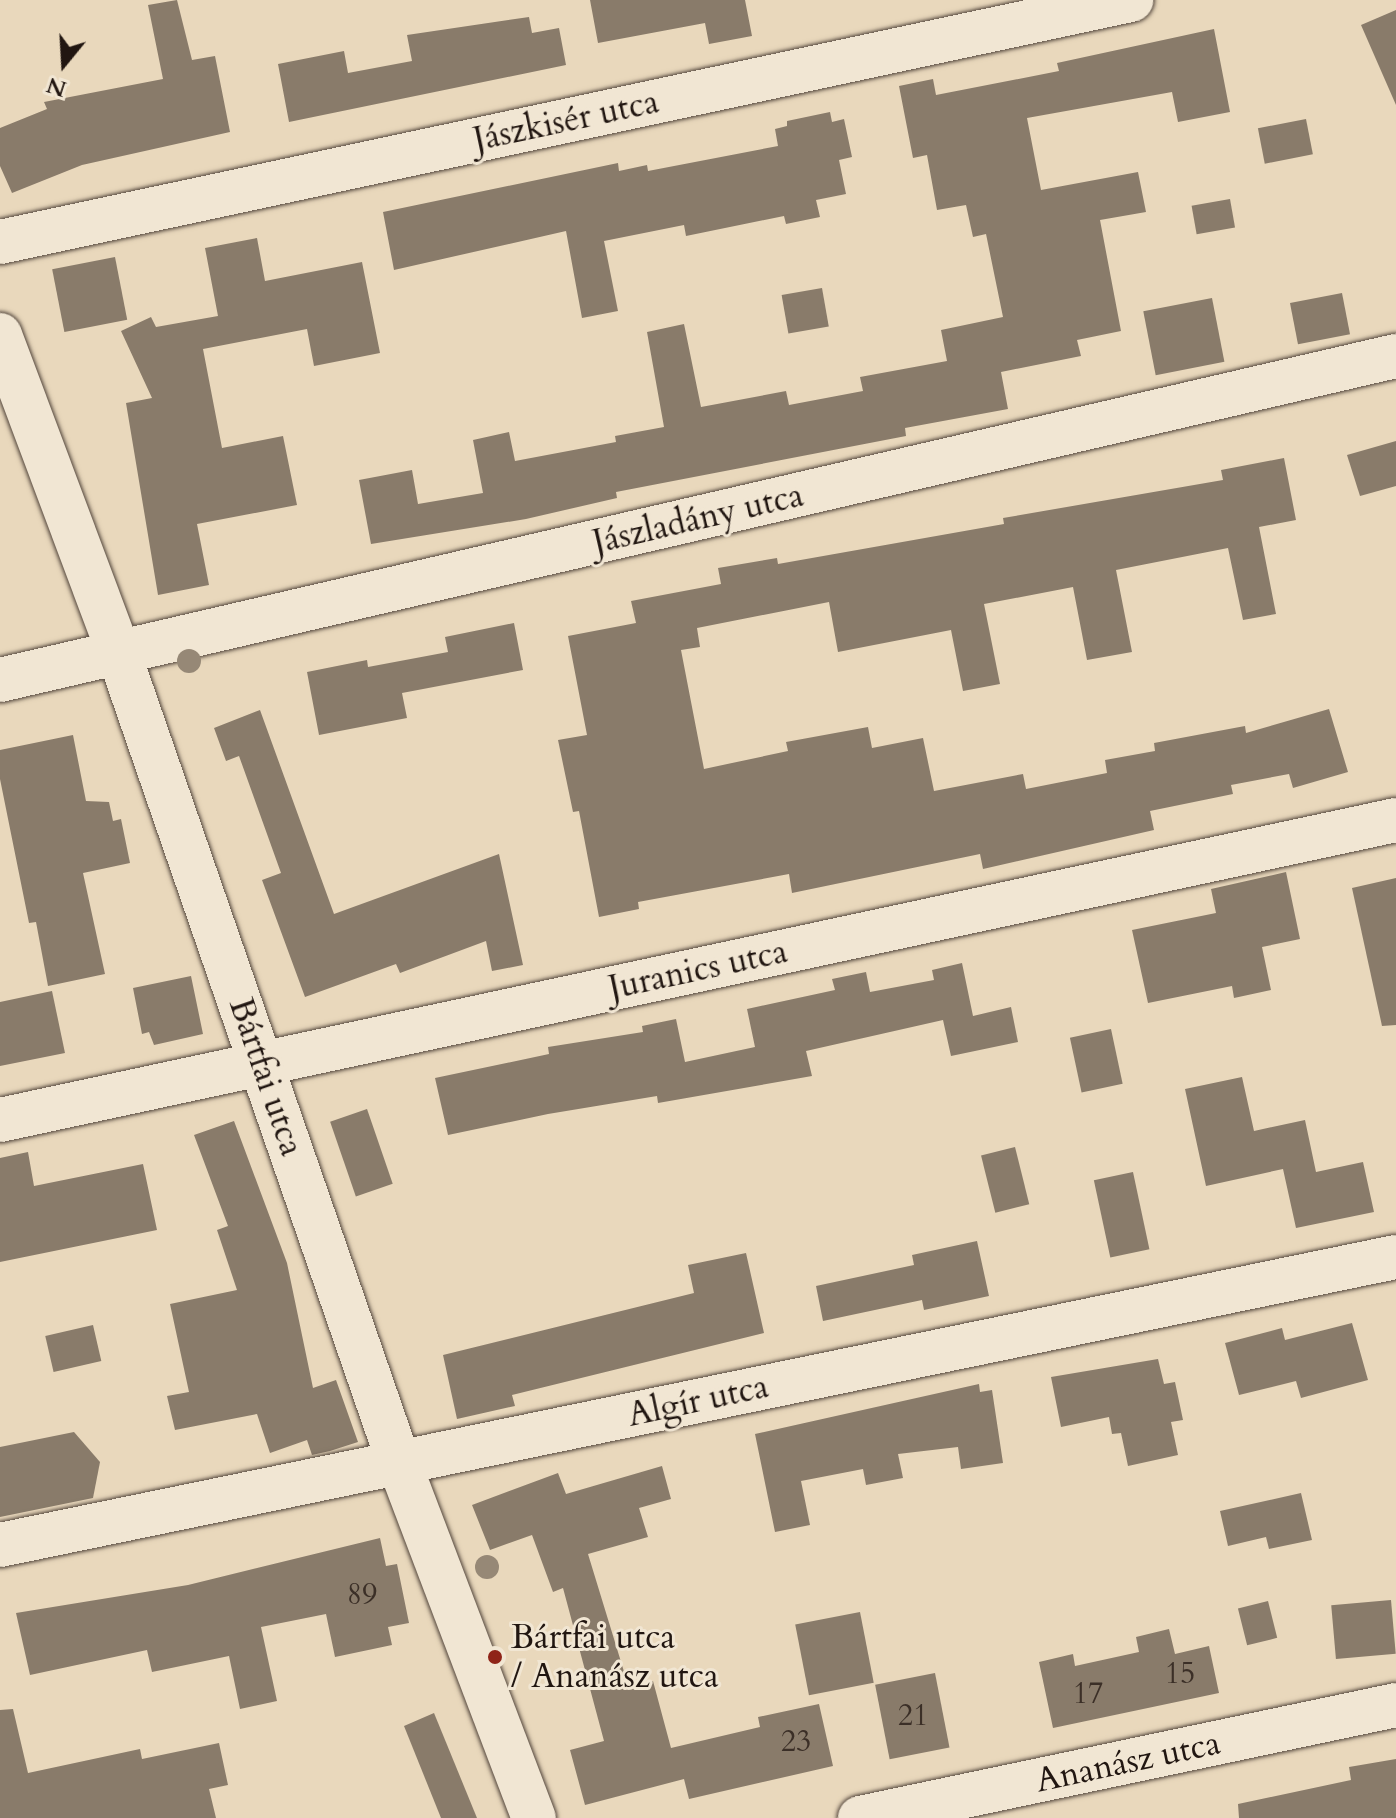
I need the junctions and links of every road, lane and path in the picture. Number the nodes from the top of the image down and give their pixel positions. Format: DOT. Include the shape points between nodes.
graph roads {
  1 [pos="1131,0"];
  2 [pos="0,242"];
  3 [pos="0,335"];
  4 [pos="1396,356"];
  5 [pos="119,654"];
  6 [pos="0,680"];
  7 [pos="1396,820"];
  8 [pos="261,1064"];
  9 [pos="0,1120"];
  10 [pos="1396,1257"];
  11 [pos="399,1463"];
  12 [pos="0,1545"];
  13 [pos="1396,1705"];
  14 [pos="534,1818"];
  15 [pos="860,1818"];
  1 -- 2 [label="street, Jászkisér utca"];
  3 -- 5 [label="street, Bártfai utca"];
  4 -- 5 [label="street, Jászladány utca"];
  5 -- 6 [label="street, Jászladány utca"];
  5 -- 8 [label="street, Bártfai utca"];
  7 -- 8 [label="street, Juranics utca"];
  8 -- 9 [label="street, Juranics utca"];
  8 -- 11 [label="street, Bártfai utca"];
  10 -- 11 [label="street, Algír utca"];
  11 -- 12 [label="street, Algír utca"];
  11 -- 14 [label="street, Bártfai utca"];
  13 -- 15 [label="street, Ananász utca"];
}
